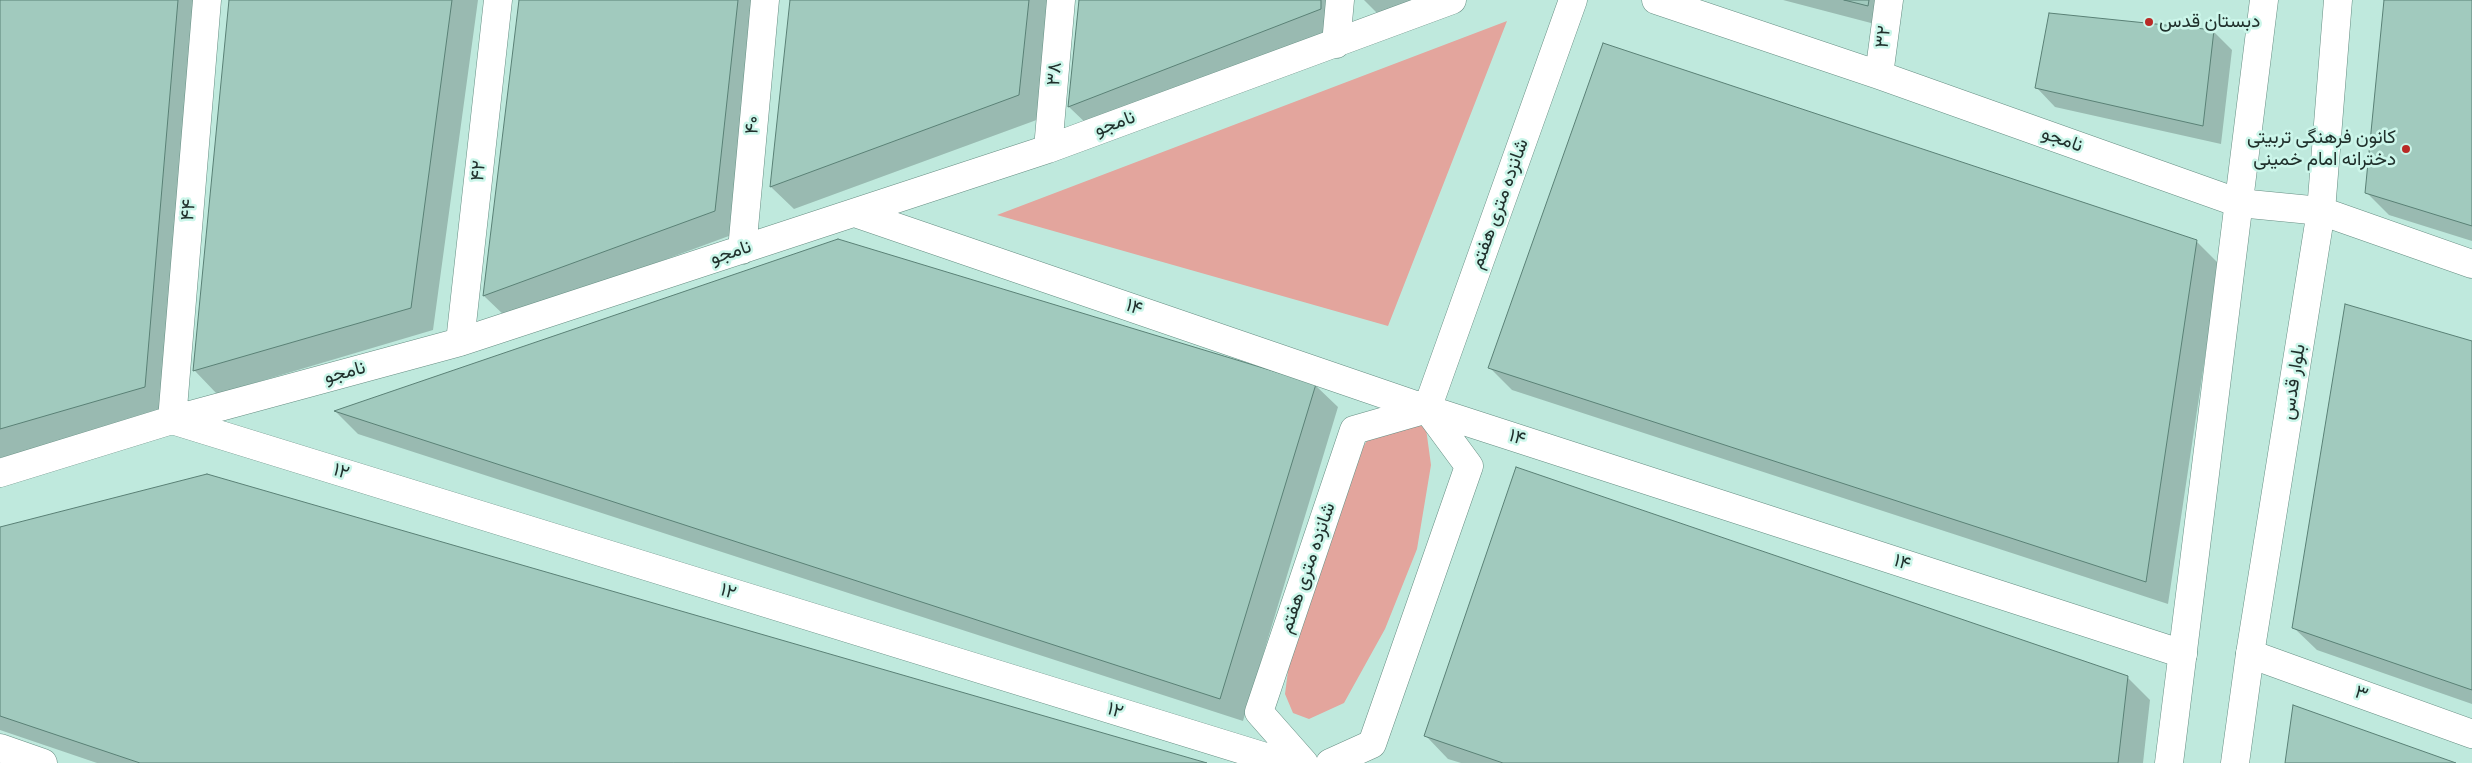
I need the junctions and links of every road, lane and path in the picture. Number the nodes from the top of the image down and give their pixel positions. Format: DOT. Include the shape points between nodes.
graph roads {
  1 [pos="207,0"];
  2 [pos="498,0"];
  3 [pos="765,0"];
  4 [pos="1061,0"];
  5 [pos="1340,0"];
  6 [pos="1452,0"];
  7 [pos="1573,0"];
  8 [pos="1656,0"];
  9 [pos="1889,0"];
  10 [pos="2264,0"];
  11 [pos="2338,0"];
  12 [pos="1336,44"];
  13 [pos="1879,75"];
  14 [pos="1048,149"];
  15 [pos="2239,203"];
  16 [pos="2321,211"];
  17 [pos="855,212"];
  18 [pos="742,250"];
  19 [pos="2472,264"];
  20 [pos="460,342"];
  21 [pos="1426,409"];
  22 [pos="172,420"];
  23 [pos="0,474"];
  24 [pos="2183,654"];
  25 [pos="2250,654"];
  26 [pos="2472,734"];
  27 [pos="0,748"];
  28 [pos="43,763"];
  29 [pos="1285,763"];
  30 [pos="1304,763"];
  31 [pos="1330,763"];
  32 [pos="2169,763"];
  33 [pos="2235,763"];
  1 -- 22 [label="street, ۴۴"];
  2 -- 20 [label="street, ۴۲"];
  3 -- 18 [label="street, ۴۰"];
  4 -- 14 [label="street, ۳۸"];
  5 -- 12 [label="street"];
  6 -- 12 [label="street, نامجو"];
  7 -- 21 [label="street, شانزده متری هفتم"];
  8 -- 13 [label="street, نامجو"];
  9 -- 13 [label="street, ۳۲"];
  10 -- 15 [label="street"];
  11 -- 16 [label="street, بلوار قدس"];
  12 -- 14 [label="street, نامجو"];
  13 -- 15 [label="street, نامجو"];
  14 -- 17 [label="street, نامجو"];
  15 -- 16 [label="street, نامجو"];
  15 -- 24 [label="street"];
  16 -- 19 [label="street, نامجو"];
  16 -- 25 [label="street, بلوار قدس"];
  17 -- 18 [label="street, نامجو"];
  17 -- 21 [label="street, ۱۴"];
  18 -- 20 [label="street, نامجو"];
  20 -- 22 [label="street, نامجو"];
  21 -- 24 [label="street, ۱۴"];
  21 -- 30 [label="street, شانزده متری هفتم" via="1354,430 1259,712"];
  21 -- 31 [label="street" via="1469,466 1372,744"];
  22 -- 23 [label="street, نامجو"];
  22 -- 29 [label="street, ۱۲"];
  24 -- 32 [label="street"];
  25 -- 26 [label="street, ۳"];
  25 -- 33 [label="street, بلوار قدس"];
  27 -- 28 [label="street"];
}
